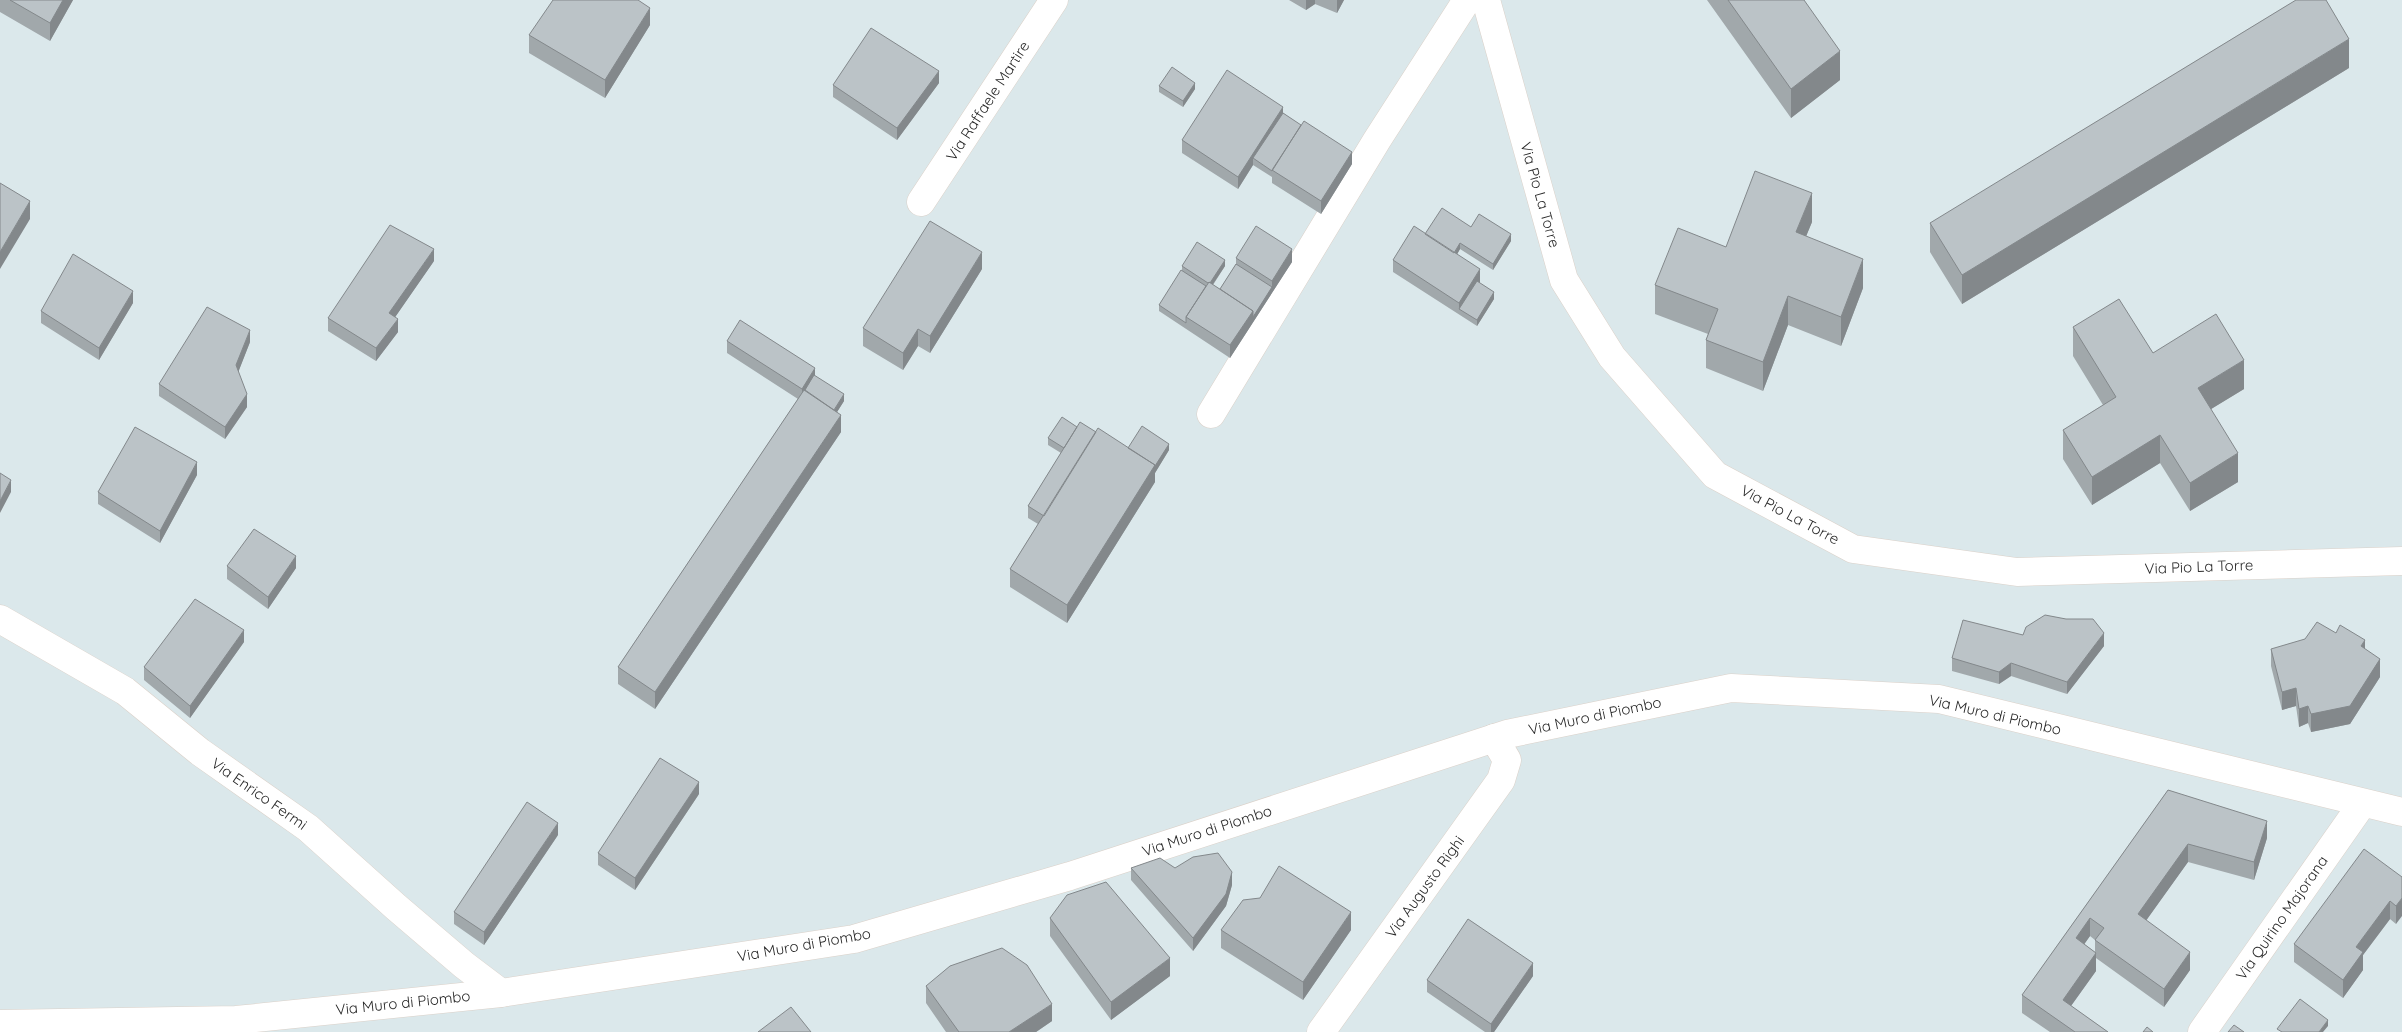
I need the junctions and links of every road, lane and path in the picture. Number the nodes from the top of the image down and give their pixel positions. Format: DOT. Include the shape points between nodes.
graph roads {
  1 [pos="1054,0"];
  2 [pos="1467,0"];
  3 [pos="1486,0"];
  4 [pos="921,202"];
  5 [pos="1211,414"];
  6 [pos="2402,561"];
  7 [pos="0,618"];
  8 [pos="1494,738"];
  9 [pos="2362,804"];
  10 [pos="2402,812"];
  11 [pos="501,993"];
  12 [pos="0,1024"];
  13 [pos="1321,1032"];
  14 [pos="2202,1032"];
  1 -- 4 [label="street, Via Raffaele Martire"];
  2 -- 5 [label="street" via="1376,140"];
  3 -- 6 [label="street, Via Pio La Torre" via="1564,280 1612,357 1715,475 1853,549 2017,572"];
  7 -- 11 [label="street, Via Enrico Fermi" via="125,691 200,752 308,828 396,908"];
  8 -- 9 [label="street, Via Muro di Piombo" via="1730,688 1939,699"];
  8 -- 11 [label="street, Via Muro di Piombo" via="1070,876 854,939"];
  8 -- 13 [label="street, Via Augusto Righi" via="1507,760 1501,780"];
  9 -- 10 [label="street, Via Muro di Piombo"];
  9 -- 14 [label="street, Via Quirino Majorana"];
  11 -- 12 [label="street, Via Muro di Piombo" via="236,1020"];
}
